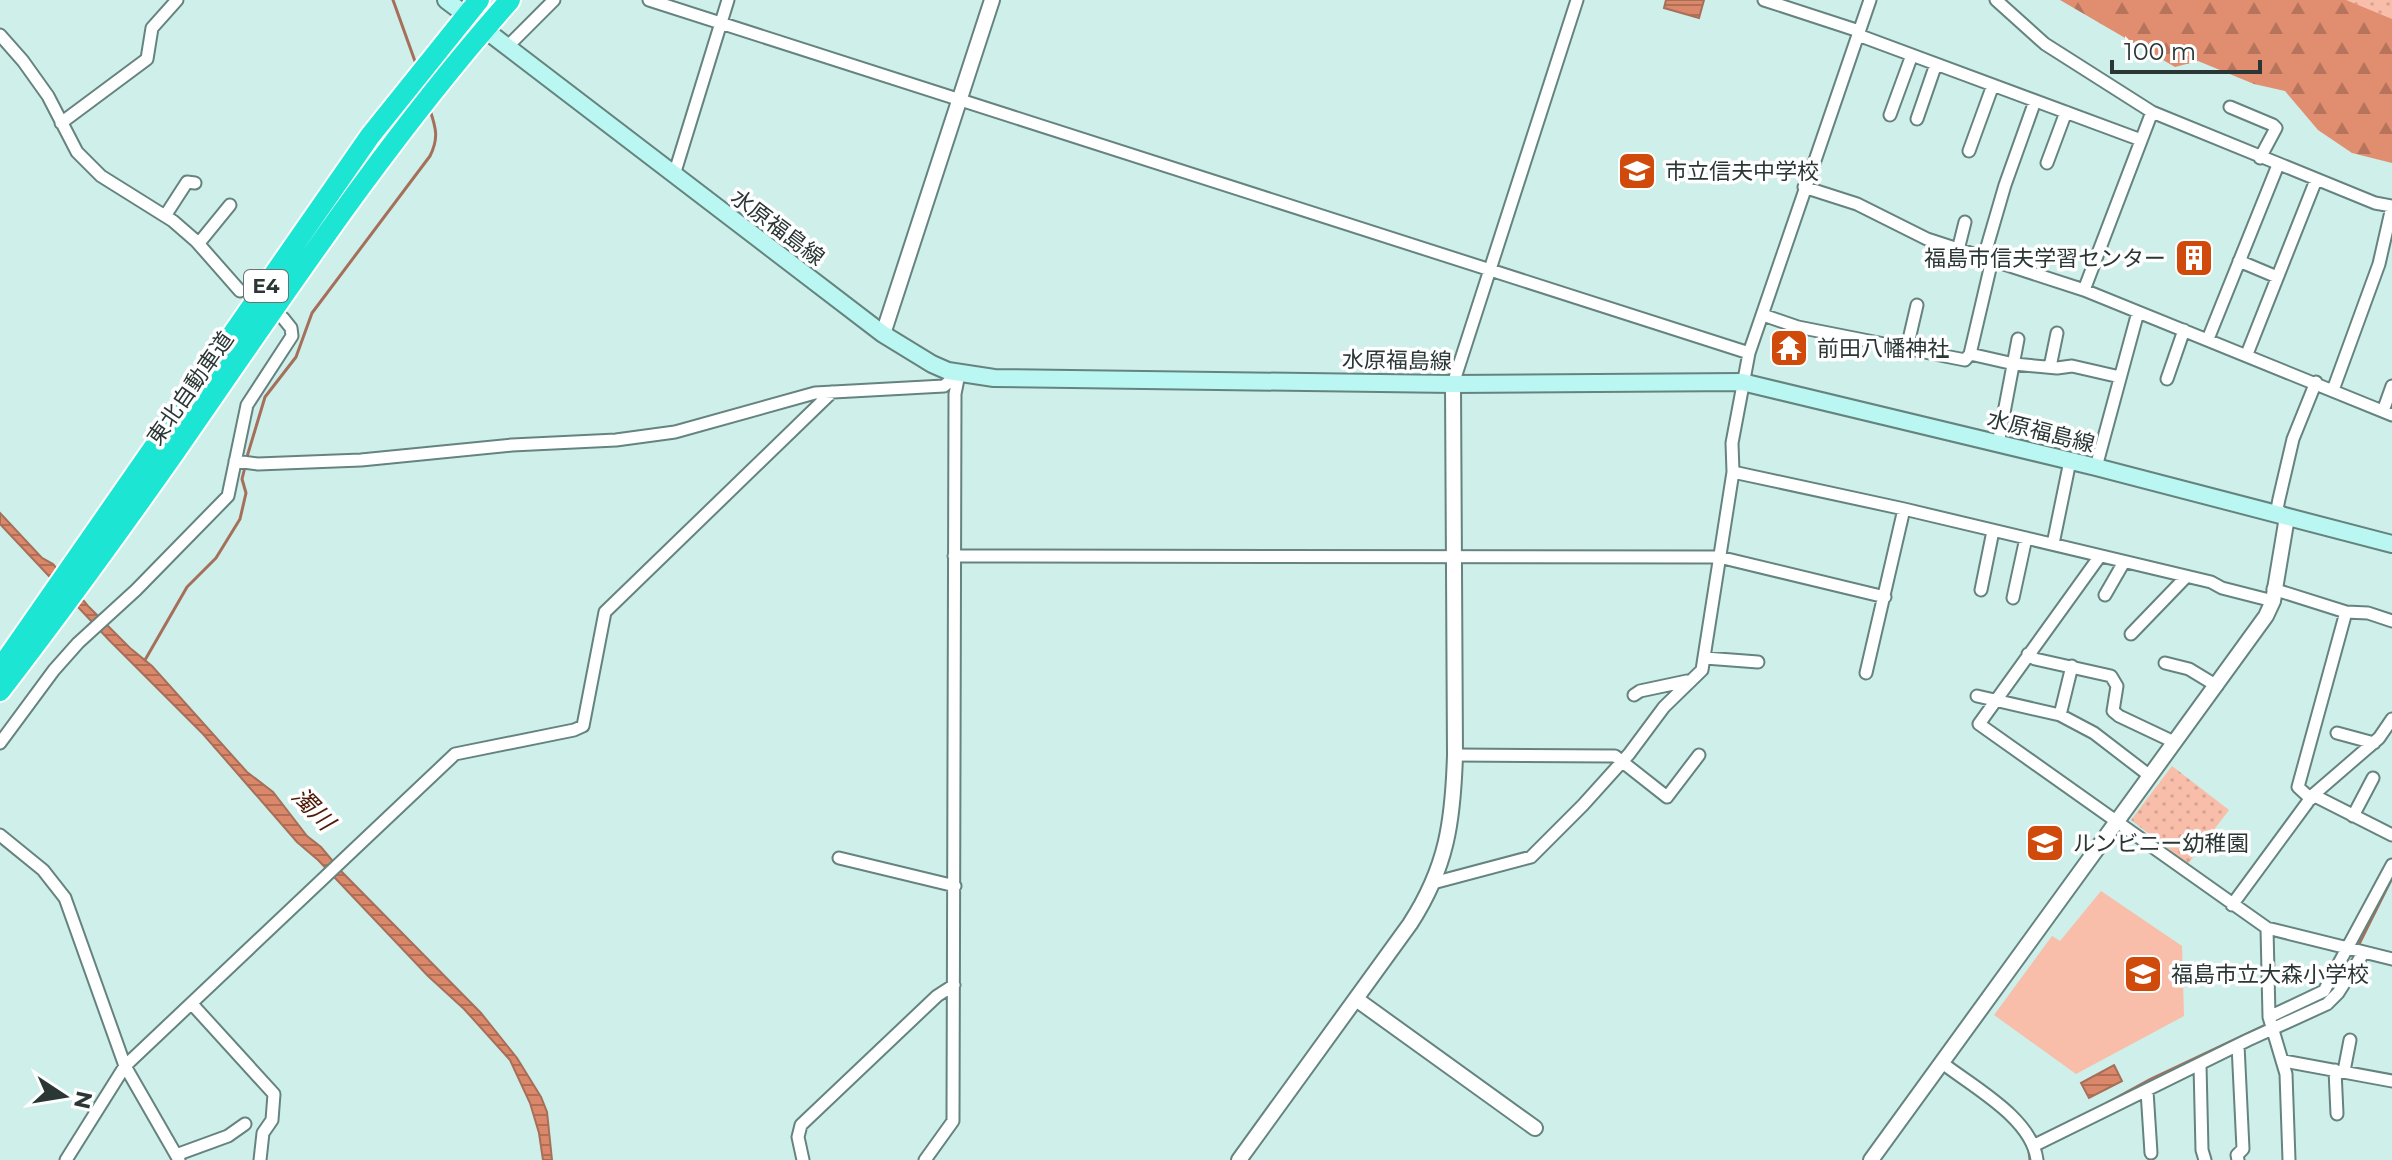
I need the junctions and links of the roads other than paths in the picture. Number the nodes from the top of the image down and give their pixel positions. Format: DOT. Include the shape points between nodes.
graph roads {
  1 [pos="177,0"];
  2 [pos="446,0"];
  3 [pos="479,0"];
  4 [pos="510,0"];
  5 [pos="554,0"];
  6 [pos="649,0"];
  7 [pos="728,0"];
  8 [pos="992,0"];
  9 [pos="1577,0"];
  10 [pos="1764,0"];
  11 [pos="1870,0"];
  12 [pos="1996,0"];
  13 [pos="459,19"];
  14 [pos="722,23"];
  15 [pos="1858,33"];
  16 [pos="0,35"];
  17 [pos="492,35"];
  18 [pos="507,47"];
  19 [pos="1912,55"];
  20 [pos="1936,64"];
  21 [pos="1993,85"];
  22 [pos="960,99"];
  23 [pos="2035,101"];
  24 [pos="2230,107"];
  25 [pos="2066,112"];
  26 [pos="2152,112"];
  27 [pos="1890,115"];
  28 [pos="1917,119"];
  29 [pos="61,123"];
  30 [pos="2141,140"];
  31 [pos="1969,151"];
  32 [pos="2260,158"];
  33 [pos="2047,163"];
  34 [pos="2278,165"];
  35 [pos="674,175"];
  36 [pos="2316,180"];
  37 [pos="195,183"];
  38 [pos="1804,187"];
  39 [pos="230,205"];
  40 [pos="2392,206"];
  41 [pos="165,216"];
  42 [pos="1965,222"];
  43 [pos="199,243"];
  44 [pos="1958,250"];
  45 [pos="2387,251"];
  46 [pos="1988,258"];
  47 [pos="2239,261"];
  48 [pos="1490,268"];
  49 [pos="2277,277"];
  50 [pos="2084,290"];
  51 [pos="240,291"];
  52 [pos="1917,305"];
  53 [pos="2138,312"];
  54 [pos="1763,315"];
  55 [pos="283,318"];
  56 [pos="2184,330"];
  57 [pos="2057,333"];
  58 [pos="883,334"];
  59 [pos="2018,339"];
  60 [pos="2208,339"];
  61 [pos="1907,348"];
  62 [pos="1749,353"];
  63 [pos="1970,354"];
  64 [pos="2247,354"];
  65 [pos="2014,364"];
  66 [pos="2050,367"];
  67 [pos="959,374"];
  68 [pos="2120,377"];
  69 [pos="2167,379"];
  70 [pos="1742,382"];
  71 [pos="2316,382"];
  72 [pos="1453,384"];
  73 [pos="2392,386"];
  74 [pos="2333,390"];
  75 [pos="832,392"];
  76 [pos="2388,413"];
  77 [pos="1998,444"];
  78 [pos="235,461"];
  79 [pos="2070,461"];
  80 [pos="2096,467"];
  81 [pos="1733,472"];
  82 [pos="130,500"];
  83 [pos="1904,509"];
  84 [pos="2287,517"];
  85 [pos="1993,531"];
  86 [pos="2026,538"];
  87 [pos="2053,544"];
  88 [pos="2392,544"];
  89 [pos="954,556"];
  90 [pos="1456,556"];
  91 [pos="2100,556"];
  92 [pos="1719,557"];
  93 [pos="2124,562"];
  94 [pos="2186,577"];
  95 [pos="1981,590"];
  96 [pos="2105,595"];
  97 [pos="2273,595"];
  98 [pos="1885,597"];
  99 [pos="2013,598"];
  100 [pos="58,603"];
  101 [pos="2346,612"];
  102 [pos="2392,621"];
  103 [pos="2131,634"];
  104 [pos="2028,654"];
  105 [pos="1705,658"];
  106 [pos="1758,662"];
  107 [pos="2165,663"];
  108 [pos="2072,666"];
  109 [pos="0,669"];
  110 [pos="1866,673"];
  111 [pos="1688,682"];
  112 [pos="2217,686"];
  113 [pos="0,691"];
  114 [pos="1634,695"];
  115 [pos="1977,696"];
  116 [pos="1996,700"];
  117 [pos="2060,715"];
  118 [pos="2392,719"];
  119 [pos="2337,733"];
  120 [pos="2174,742"];
  121 [pos="0,743"];
  122 [pos="2374,743"];
  123 [pos="1455,755"];
  124 [pos="1699,755"];
  125 [pos="1623,761"];
  126 [pos="2150,776"];
  127 [pos="2373,778"];
  128 [pos="2312,797"];
  129 [pos="2353,816"];
  130 [pos="2117,821"];
  131 [pos="0,835"];
  132 [pos="2392,835"];
  133 [pos="839,858"];
  134 [pos="2392,865"];
  135 [pos="1433,883"];
  136 [pos="955,886"];
  137 [pos="2232,905"];
  138 [pos="2267,928"];
  139 [pos="2357,950"];
  140 [pos="2392,959"];
  141 [pos="954,985"];
  142 [pos="1356,999"];
  143 [pos="192,1004"];
  144 [pos="2270,1023"];
  145 [pos="2350,1040"];
  146 [pos="2238,1045"];
  147 [pos="2284,1061"];
  148 [pos="1941,1062"];
  149 [pos="2200,1065"];
  150 [pos="125,1066"];
  151 [pos="2340,1070"];
  152 [pos="2392,1081"];
  153 [pos="2147,1091"];
  154 [pos="2337,1114"];
  155 [pos="245,1124"];
  156 [pos="1535,1128"];
  157 [pos="2035,1145"];
  158 [pos="2151,1153"];
  159 [pos="178,1157"];
  160 [pos="66,1160"];
  161 [pos="260,1160"];
  162 [pos="803,1160"];
  163 [pos="925,1160"];
  164 [pos="1239,1160"];
  165 [pos="1871,1160"];
  166 [pos="2037,1160"];
  167 [pos="2205,1160"];
  168 [pos="2238,1160"];
  169 [pos="2289,1160"];
  1 -- 29 [label="street" via="152,28 147,59"];
  2 -- 13 [label="main road"];
  3 -- 13 [label="highway, 東北自動車道 / E4"];
  4 -- 82 [label="highway, 東北自動車道 / E4" via="423,105"];
  5 -- 18 [label="street"];
  6 -- 14 [label="street"];
  7 -- 14 [label="street"];
  8 -- 22 [label="street"];
  9 -- 48 [label="street"];
  10 -- 15 [label="street"];
  11 -- 15 [label="street"];
  12 -- 26 [label="street" via="2045,44"];
  13 -- 82 [label="highway, 東北自動車道 / E4" via="370,136"];
  14 -- 22 [label="street"];
  14 -- 35 [label="street"];
  15 -- 19 [label="street"];
  15 -- 38 [label="street"];
  16 -- 29 [label="street" via="48,96"];
  17 -- 18 [label="main road, 水原福島線"];
  18 -- 35 [label="main road, 水原福島線"];
  19 -- 20 [label="street"];
  19 -- 27 [label="street"];
  20 -- 21 [label="street"];
  20 -- 28 [label="street"];
  21 -- 23 [label="street"];
  21 -- 31 [label="street"];
  22 -- 48 [label="street"];
  22 -- 58 [label="street"];
  23 -- 25 [label="street"];
  23 -- 46 [label="street" via="2005,185"];
  24 -- 32 [label="street" via="2276,128"];
  25 -- 30 [label="street"];
  25 -- 33 [label="street"];
  26 -- 30 [label="street"];
  26 -- 32 [label="street"];
  29 -- 41 [label="street" via="77,152 101,176"];
  30 -- 50 [label="street"];
  32 -- 34 [label="street"];
  34 -- 36 [label="street"];
  34 -- 47 [label="street"];
  35 -- 58 [label="main road, 水原福島線"];
  36 -- 40 [label="street"];
  36 -- 49 [label="street"];
  37 -- 41 [label="street" via="187,182"];
  38 -- 44 [label="street" via="1857,204"];
  38 -- 54 [label="street"];
  39 -- 43 [label="street"];
  40 -- 45 [label="street"];
  41 -- 43 [label="street"];
  42 -- 44 [label="street"];
  43 -- 51 [label="street"];
  44 -- 46 [label="street"];
  45 -- 74 [label="street"];
  46 -- 50 [label="street"];
  46 -- 63 [label="street"];
  47 -- 49 [label="street"];
  47 -- 60 [label="street"];
  48 -- 62 [label="street"];
  48 -- 72 [label="street"];
  49 -- 64 [label="street"];
  50 -- 53 [label="street"];
  52 -- 61 [label="street"];
  53 -- 56 [label="street"];
  53 -- 68 [label="street"];
  54 -- 61 [label="street"];
  54 -- 62 [label="street"];
  55 -- 78 [label="street" via="292,336 247,405"];
  56 -- 60 [label="street"];
  56 -- 69 [label="street"];
  57 -- 66 [label="street"];
  58 -- 67 [label="main road, 水原福島線"];
  59 -- 65 [label="street"];
  60 -- 64 [label="street"];
  61 -- 63 [label="street" via="1965,360"];
  62 -- 70 [label="street"];
  63 -- 65 [label="street"];
  64 -- 71 [label="street"];
  65 -- 66 [label="street"];
  65 -- 77 [label="street"];
  66 -- 68 [label="street" via="2072,366"];
  67 -- 72 [label="main road, 水原福島線"];
  67 -- 75 [label="street" via="944,386"];
  67 -- 89 [label="street"];
  68 -- 80 [label="street"];
  70 -- 72 [label="main road, 水原福島線"];
  70 -- 77 [label="main road, 水原福島線"];
  70 -- 81 [label="street"];
  71 -- 74 [label="street"];
  71 -- 84 [label="street" via="2293,439 2279,499 2277,509"];
  72 -- 90 [label="street"];
  73 -- 76 [label="street"];
  74 -- 76 [label="street"];
  75 -- 78 [label="street" via="675,432 616,440 361,460"];
  75 -- 143 [label="street" via="605,612 583,726 455,754"];
  77 -- 79 [label="main road, 水原福島線"];
  78 -- 121 [label="street" via="228,496 54,670"];
  79 -- 80 [label="main road, 水原福島線"];
  79 -- 87 [label="street"];
  80 -- 84 [label="main road, 水原福島線"];
  81 -- 83 [label="street"];
  81 -- 92 [label="street"];
  82 -- 100 [label="highway, 東北自動車道 / E4"];
  83 -- 85 [label="street"];
  83 -- 98 [label="street"];
  84 -- 88 [label="main road, 水原福島線"];
  84 -- 97 [label="street"];
  85 -- 86 [label="street"];
  85 -- 95 [label="street"];
  86 -- 87 [label="street"];
  86 -- 99 [label="street"];
  87 -- 91 [label="street"];
  89 -- 90 [label="street"];
  89 -- 136 [label="street"];
  90 -- 92 [label="street"];
  90 -- 123 [label="street"];
  91 -- 93 [label="street"];
  91 -- 104 [label="street"];
  92 -- 98 [label="street"];
  92 -- 105 [label="street"];
  93 -- 94 [label="street"];
  93 -- 96 [label="street"];
  94 -- 97 [label="street"];
  94 -- 103 [label="street"];
  97 -- 101 [label="street"];
  97 -- 112 [label="street" via="2266,616"];
  98 -- 110 [label="street"];
  100 -- 109 [label="highway, 東北自動車道 / E4"];
  100 -- 113 [label="highway, 東北自動車道 / E4"];
  101 -- 102 [label="street"];
  101 -- 128 [label="street" via="2298,787"];
  104 -- 108 [label="street"];
  104 -- 116 [label="street"];
  105 -- 106 [label="street"];
  105 -- 111 [label="street" via="1702,670"];
  107 -- 112 [label="street" via="2189,669"];
  108 -- 117 [label="street"];
  108 -- 120 [label="street" via="2111,676 2117,686 2113,711"];
  111 -- 114 [label="street"];
  111 -- 125 [label="street"];
  112 -- 120 [label="street"];
  115 -- 116 [label="street"];
  116 -- 117 [label="street"];
  116 -- 130 [label="street" via="1979,724"];
  117 -- 126 [label="street" via="2094,733"];
  118 -- 122 [label="street"];
  119 -- 122 [label="street"];
  120 -- 126 [label="street"];
  122 -- 128 [label="street"];
  123 -- 125 [label="street" via="1615,756"];
  123 -- 135 [label="street" via="1450,830"];
  124 -- 125 [label="street" via="1667,797"];
  125 -- 135 [label="street" via="1531,857"];
  126 -- 130 [label="street"];
  127 -- 129 [label="street"];
  128 -- 129 [label="street"];
  128 -- 137 [label="street"];
  129 -- 132 [label="street"];
  130 -- 137 [label="street"];
  130 -- 148 [label="street"];
  131 -- 150 [label="street" via="43,870 65,898"];
  133 -- 136 [label="street"];
  134 -- 139 [label="street"];
  135 -- 142 [label="street"];
  136 -- 141 [label="street"];
  137 -- 138 [label="street"];
  138 -- 139 [label="street"];
  138 -- 144 [label="street"];
  139 -- 140 [label="street"];
  139 -- 144 [label="street" via="2324,991"];
  141 -- 162 [label="street" via="801,1125"];
  141 -- 163 [label="street" via="953,1121"];
  142 -- 156 [label="street"];
  142 -- 164 [label="street"];
  143 -- 150 [label="street"];
  143 -- 161 [label="street" via="274,1094"];
  144 -- 146 [label="street"];
  144 -- 147 [label="street"];
  145 -- 151 [label="street"];
  146 -- 149 [label="street"];
  146 -- 168 [label="street" via="2243,1149"];
  147 -- 151 [label="street"];
  147 -- 169 [label="street"];
  148 -- 157 [label="street" via="2022,1125"];
  148 -- 165 [label="street"];
  149 -- 153 [label="street"];
  149 -- 167 [label="street"];
  150 -- 159 [label="street"];
  150 -- 160 [label="street"];
  151 -- 152 [label="street"];
  151 -- 154 [label="street"];
  153 -- 157 [label="street"];
  153 -- 158 [label="street"];
  155 -- 159 [label="street"];
  157 -- 166 [label="street"];
}
